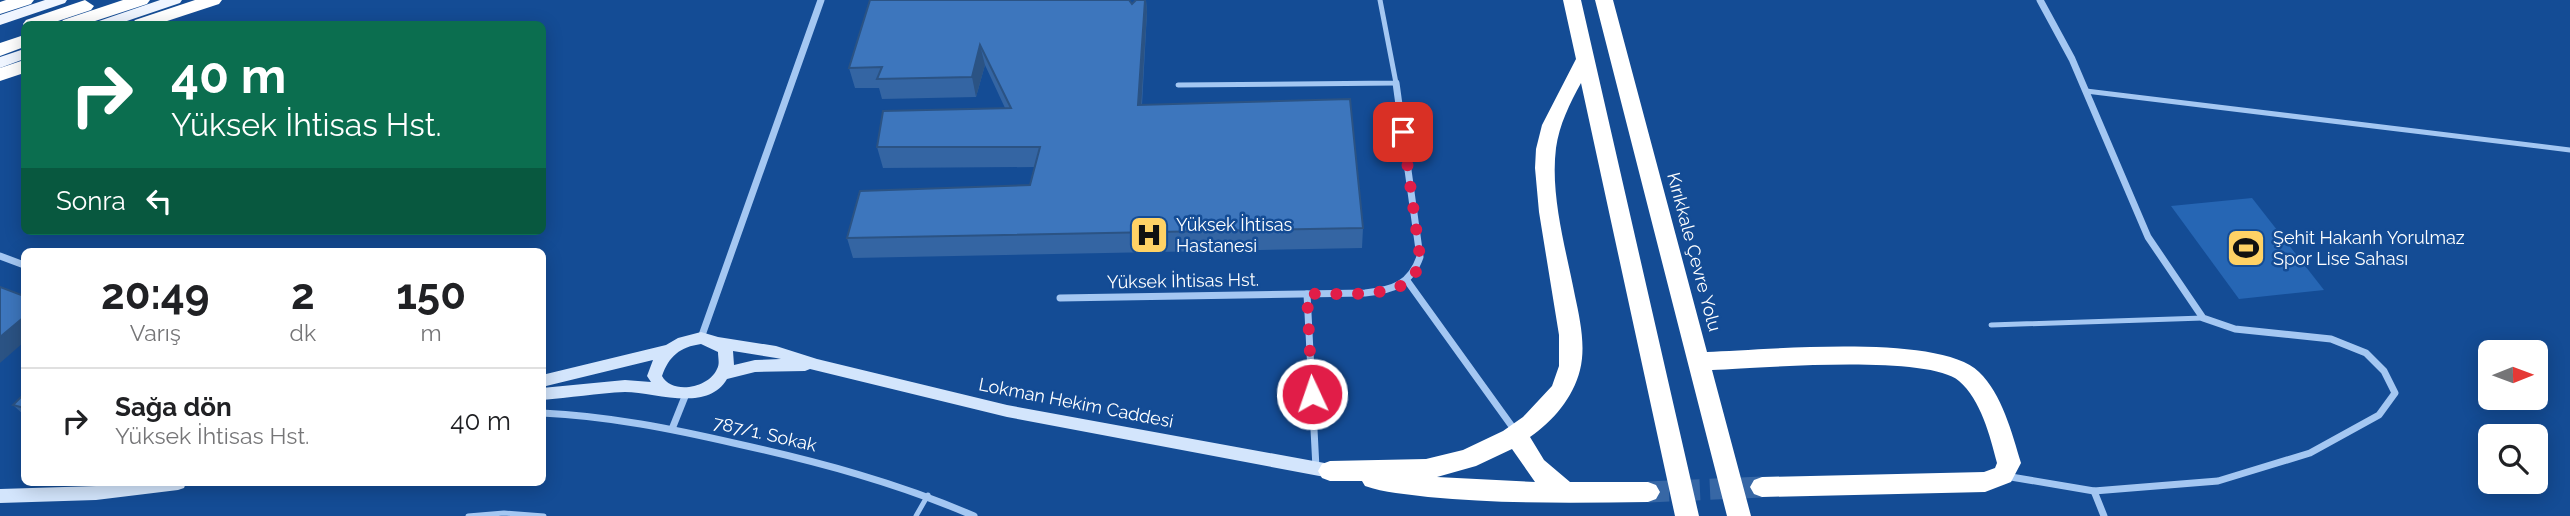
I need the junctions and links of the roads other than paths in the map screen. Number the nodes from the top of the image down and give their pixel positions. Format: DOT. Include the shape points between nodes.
graph roads {
  1 [pos="25,0"];
  2 [pos="60,0"];
  3 [pos="103,0"];
  4 [pos="141,0"];
  5 [pos="175,0"];
  6 [pos="213,0"];
  7 [pos="821,0"];
  8 [pos="1380,0"];
  9 [pos="1572,0"];
  10 [pos="1604,0"];
  11 [pos="2040,0"];
  12 [pos="0,8"];
  13 [pos="0,20"];
  14 [pos="41,21"];
  15 [pos="78,21"];
  16 [pos="113,21"];
  17 [pos="150,21"];
  18 [pos="21,28"];
  19 [pos="0,36"];
  20 [pos="21,42"];
  21 [pos="0,50"];
  22 [pos="21,55"];
  23 [pos="1586,57"];
  24 [pos="0,63"];
  25 [pos="21,67"];
  26 [pos="0,75"];
  27 [pos="1396,83"];
  28 [pos="1178,85"];
  29 [pos="2086,91"];
  30 [pos="2570,150"];
  31 [pos="0,256"];
  32 [pos="21,264"];
  33 [pos="1408,282"];
  34 [pos="1307,294"];
  35 [pos="1060,299"];
  36 [pos="2203,318"];
  37 [pos="1991,325"];
  38 [pos="701,338"];
  39 [pos="719,343"];
  40 [pos="668,350"];
  41 [pos="1699,361"];
  42 [pos="817,365"];
  43 [pos="722,374"];
  44 [pos="546,380"];
  45 [pos="664,389"];
  46 [pos="546,394"];
  47 [pos="685,394"];
  48 [pos="546,413"];
  49 [pos="672,429"];
  50 [pos="1517,433"];
  51 [pos="1323,470"];
  52 [pos="2003,475"];
  53 [pos="153,486"];
  54 [pos="1762,487"];
  55 [pos="2094,491"];
  56 [pos="1566,492"];
  57 [pos="1648,492"];
  58 [pos="928,495"];
  59 [pos="0,496"];
  60 [pos="468,516"];
  61 [pos="544,516"];
  62 [pos="916,516"];
  63 [pos="974,516"];
  64 [pos="1687,516"];
  65 [pos="1739,516"];
  66 [pos="2104,516"];
  1 -- 12 [label="highway"];
  2 -- 13 [label="main road"];
  3 -- 14 [label="highway"];
  4 -- 15 [label="highway"];
  5 -- 16 [label="main road"];
  6 -- 17 [label="highway"];
  7 -- 38 [label="street"];
  8 -- 27 [label="lane"];
  9 -- 23 [label="highway"];
  10 -- 41 [label="highway, Kırıkkale Çevre Yolu"];
  11 -- 29 [label="street"];
  18 -- 19 [label="highway"];
  20 -- 21 [label="highway"];
  22 -- 24 [label="main road"];
  23 -- 50 [label="highway" via="1550,132 1545,169 1569,326 1569,372 1559,394"];
  23 -- 64 [label="highway"];
  25 -- 26 [label="highway"];
  27 -- 28 [label="lane"];
  27 -- 33 [label="street" via="1420,257"];
  29 -- 30 [label="lane"];
  29 -- 36 [label="street" via="2148,237"];
  31 -- 32 [label="street"];
  33 -- 34 [label="street, Yüksek İhtisas Hst." via="1388,290"];
  33 -- 50 [label="street"];
  34 -- 35 [label="street, Yüksek İhtisas Hst."];
  34 -- 51 [label="street"];
  36 -- 37 [label="lane"];
  36 -- 55 [label="street" via="2235,329 2331,339 2366,353 2384,371 2395,393 2379,415 2310,453 2218,481"];
  38 -- 39 [label="street"];
  38 -- 40 [label="street"];
  39 -- 42 [label="street" via="776,352"];
  39 -- 43 [label="street" via="727,356"];
  40 -- 44 [label="street"];
  40 -- 45 [label="street" via="655,378"];
  41 -- 52 [label="highway" via="1891,356 1948,365 1970,377 1983,398 2009,463"];
  41 -- 65 [label="highway, Kırıkkale Çevre Yolu"];
  42 -- 43 [label="street" via="755,366"];
  42 -- 51 [label="street, Lokman Hekim Caddesi" via="1007,411"];
  43 -- 47 [label="street" via="703,390"];
  45 -- 46 [label="street" via="625,386"];
  45 -- 47 [label="street"];
  47 -- 49 [label="street"];
  48 -- 49 [label="street, 787/1. Sokak"];
  49 -- 58 [label="street, 787/1. Sokak" via="861,472"];
  50 -- 51 [label="highway" via="1496,449 1438,466"];
  50 -- 56 [label="highway" via="1529,461 1544,479"];
  51 -- 56 [label="highway" via="1452,490"];
  52 -- 54 [label="highway" via="1985,482"];
  52 -- 55 [label="street"];
  53 -- 59 [label="street"];
  55 -- 66 [label="street"];
  56 -- 57 [label="highway"];
  58 -- 62 [label="lane"];
  58 -- 63 [label="street, 787/1. Sokak"];
  60 -- 61 [label="lane"];
}
